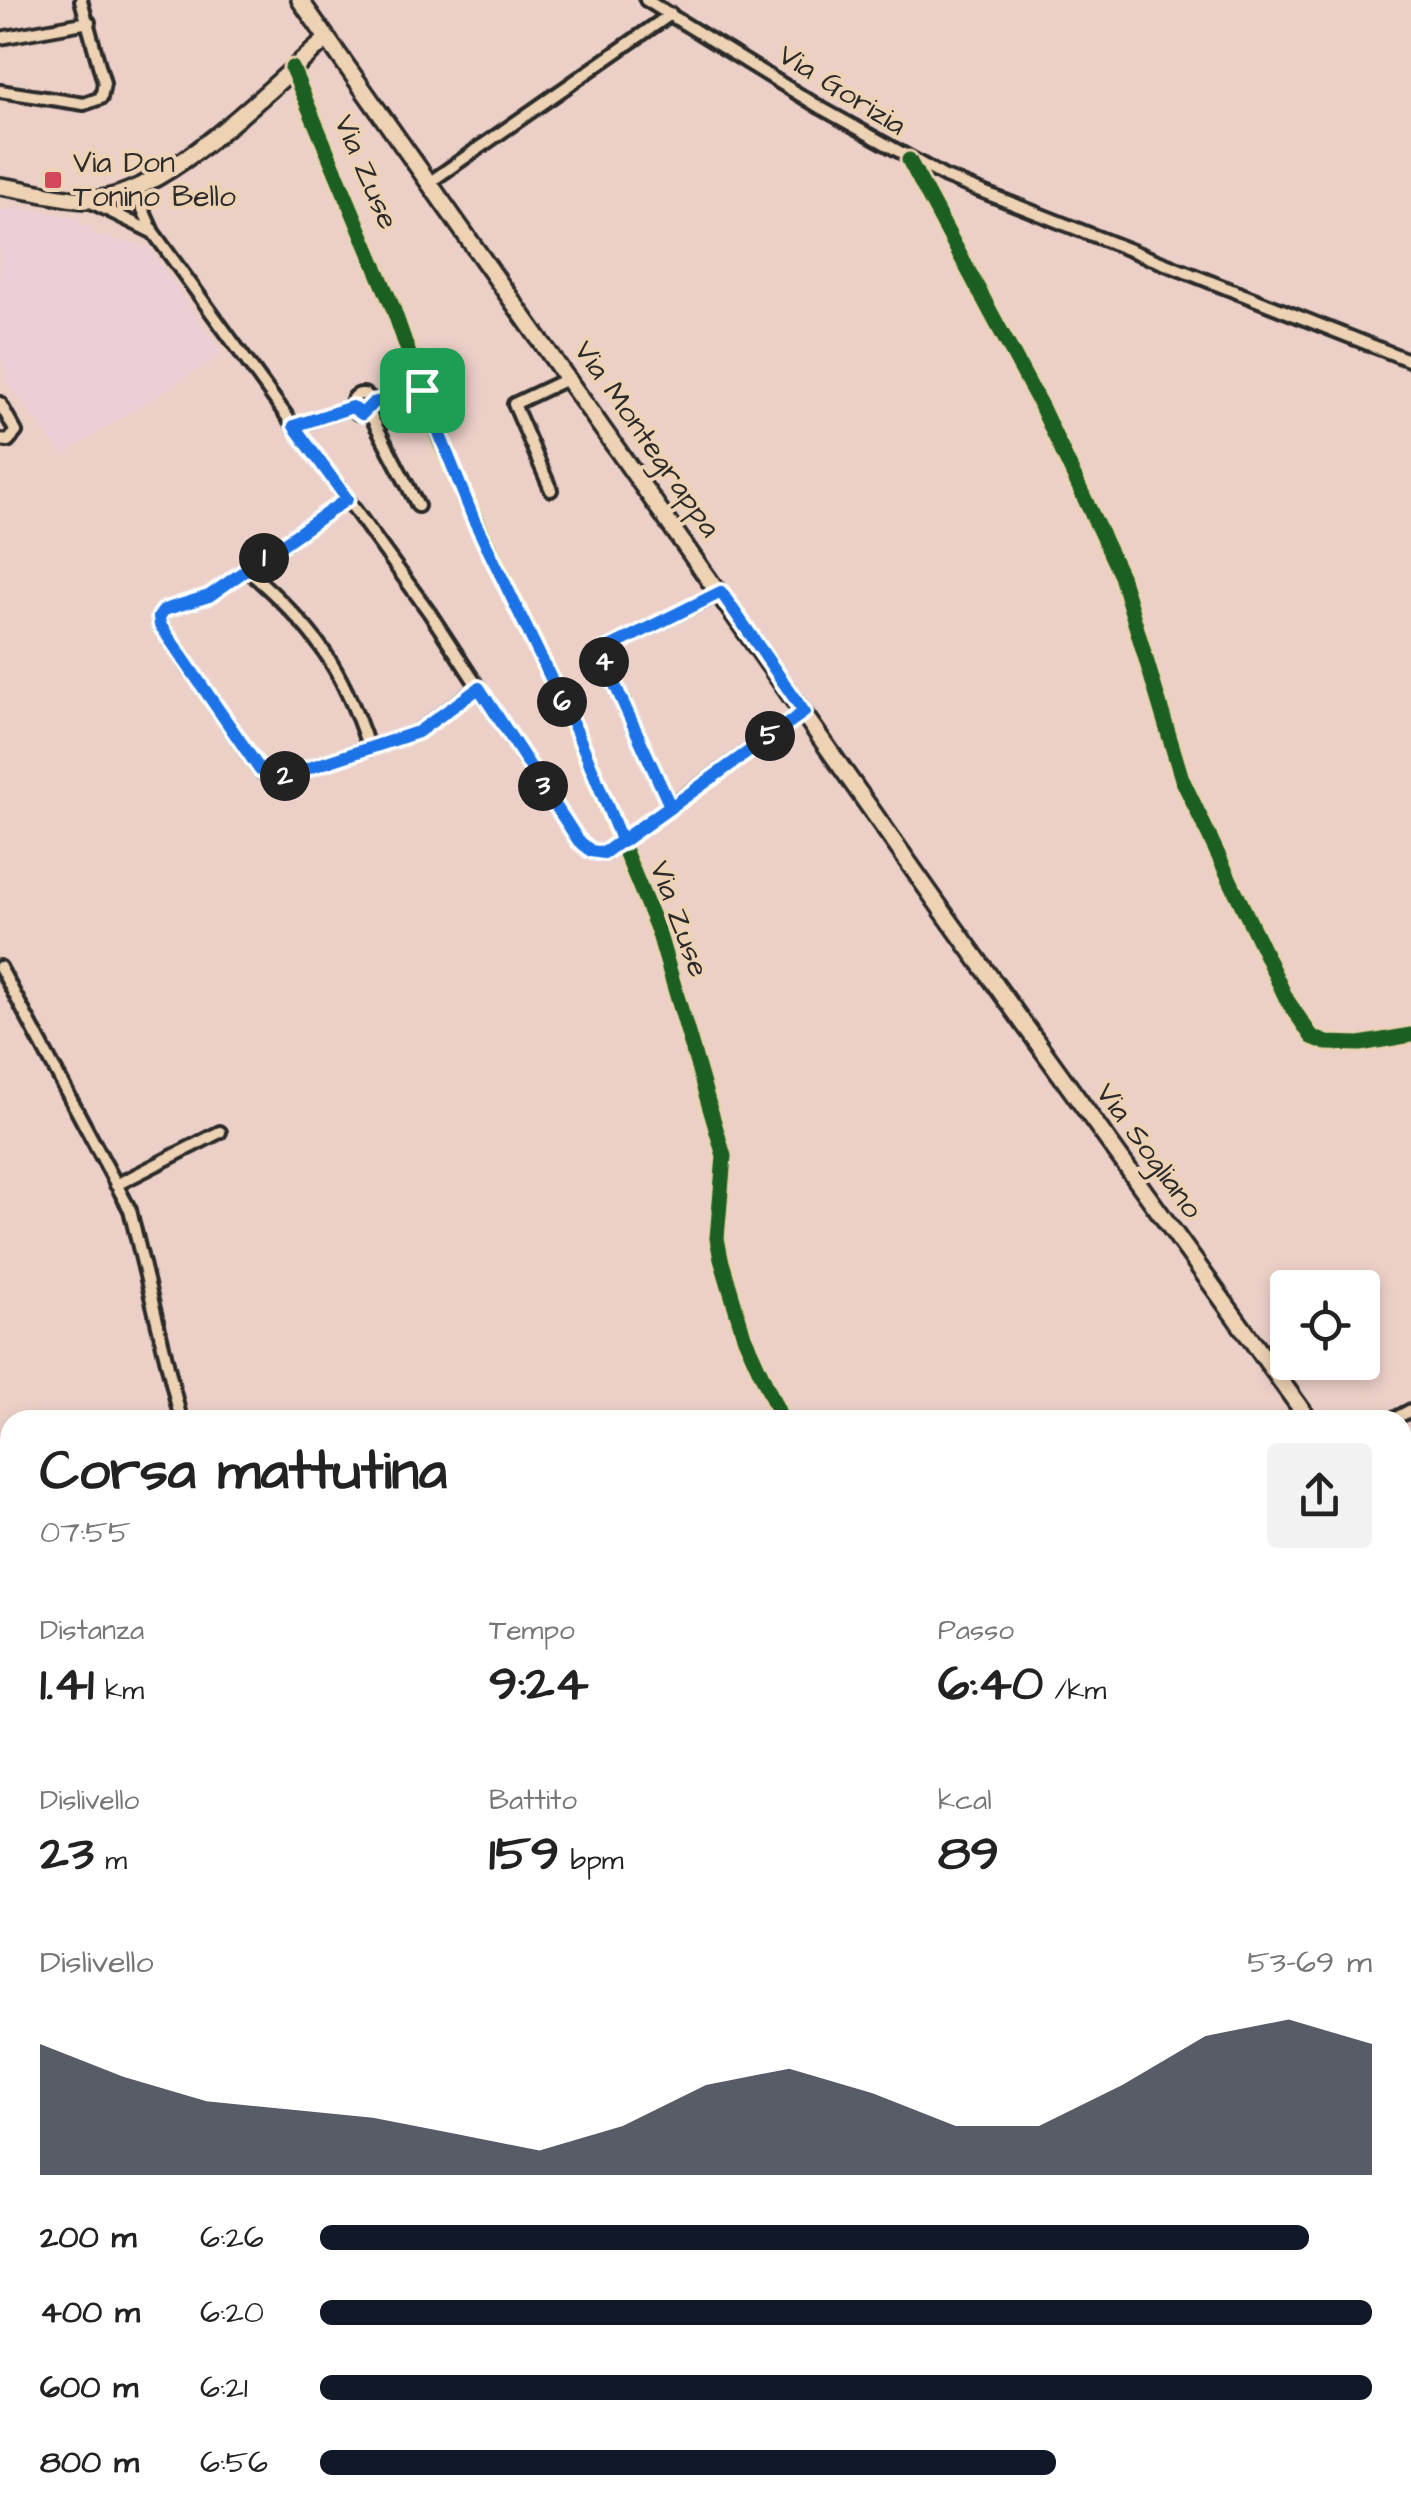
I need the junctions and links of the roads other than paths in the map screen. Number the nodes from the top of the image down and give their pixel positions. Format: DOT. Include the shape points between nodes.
graph roads {
  1 [pos="81,0"];
  2 [pos="300,0"];
  3 [pos="646,0"];
  4 [pos="671,14"];
  5 [pos="89,22"];
  6 [pos="0,38"];
  7 [pos="326,38"];
  8 [pos="292,68"];
  9 [pos="0,92"];
  10 [pos="910,160"];
  11 [pos="430,182"];
  12 [pos="0,186"];
  13 [pos="132,187"];
  14 [pos="87,200"];
  15 [pos="153,232"];
  16 [pos="1411,361"];
  17 [pos="570,378"];
  18 [pos="422,390"];
  19 [pos="0,403"];
  20 [pos="352,407"];
  21 [pos="371,407"];
  22 [pos="294,426"];
  23 [pos="0,440"];
  24 [pos="551,490"];
  25 [pos="347,499"];
  26 [pos="418,506"];
  27 [pos="248,570"];
  28 [pos="721,592"];
  29 [pos="479,688"];
  30 [pos="804,712"];
  31 [pos="369,748"];
  32 [pos="670,806"];
  33 [pos="622,842"];
  34 [pos="944,913"];
  35 [pos="0,967"];
  36 [pos="1411,1034"];
  37 [pos="220,1132"];
  38 [pos="116,1184"];
  39 [pos="179,1410"];
  40 [pos="777,1410"];
  41 [pos="1302,1410"];
  1 -- 5 [label="street"];
  2 -- 7 [label="main road, Via Montegrappa"];
  3 -- 4 [label="street, Via Gorizia"];
  4 -- 10 [label="street, Via Gorizia"];
  4 -- 11 [label="street"];
  5 -- 6 [label="street"];
  5 -- 9 [label="street" via="104,82 101,98 84,104"];
  7 -- 8 [label="main road"];
  7 -- 11 [label="main road, Via Montegrappa"];
  8 -- 13 [label="main road" via="210,143"];
  8 -- 18 [label="street, Via Zuse"];
  10 -- 16 [label="street, Via Gorizia"];
  10 -- 36 [label="street" via="1050,423 1121,576 1182,779 1287,1000 1312,1037 1327,1043"];
  11 -- 17 [label="main road, Via Montegrappa"];
  12 -- 14 [label="main road"];
  13 -- 14 [label="main road"];
  13 -- 15 [label="street"];
  14 -- 15 [label="street"];
  15 -- 22 [label="street"];
  17 -- 24 [label="street" via="514,404"];
  17 -- 28 [label="main road, Via Montegrappa"];
  18 -- 21 [label="street"];
  18 -- 33 [label="street, Via Zuse" via="474,520"];
  19 -- 23 [label="street" via="16,432"];
  20 -- 21 [label="street"];
  20 -- 21 [label="street" via="357,395 370,396"];
  20 -- 22 [label="street"];
  21 -- 26 [label="street"];
  22 -- 25 [label="street"];
  25 -- 27 [label="street"];
  25 -- 29 [label="street"];
  27 -- 31 [label="street" via="299,614 350,690"];
  27 -- 31 [label="street" via="209,596 164,610 160,625 260,770 282,777"];
  28 -- 30 [label="main road, Via Montegrappa"];
  28 -- 32 [label="street" via="600,652"];
  29 -- 31 [label="street" via="418,732"];
  29 -- 33 [label="street" via="578,840 604,853"];
  30 -- 32 [label="street"];
  30 -- 34 [label="main road, Via Montegrappa"];
  32 -- 33 [label="street"];
  33 -- 40 [label="street, Via Zuse" via="658,930 724,1156 721,1259 744,1336"];
  34 -- 41 [label="main road, Via Sogliano"];
  35 -- 38 [label="street"];
  37 -- 38 [label="street"];
  38 -- 39 [label="street" via="137,1228"];
}
